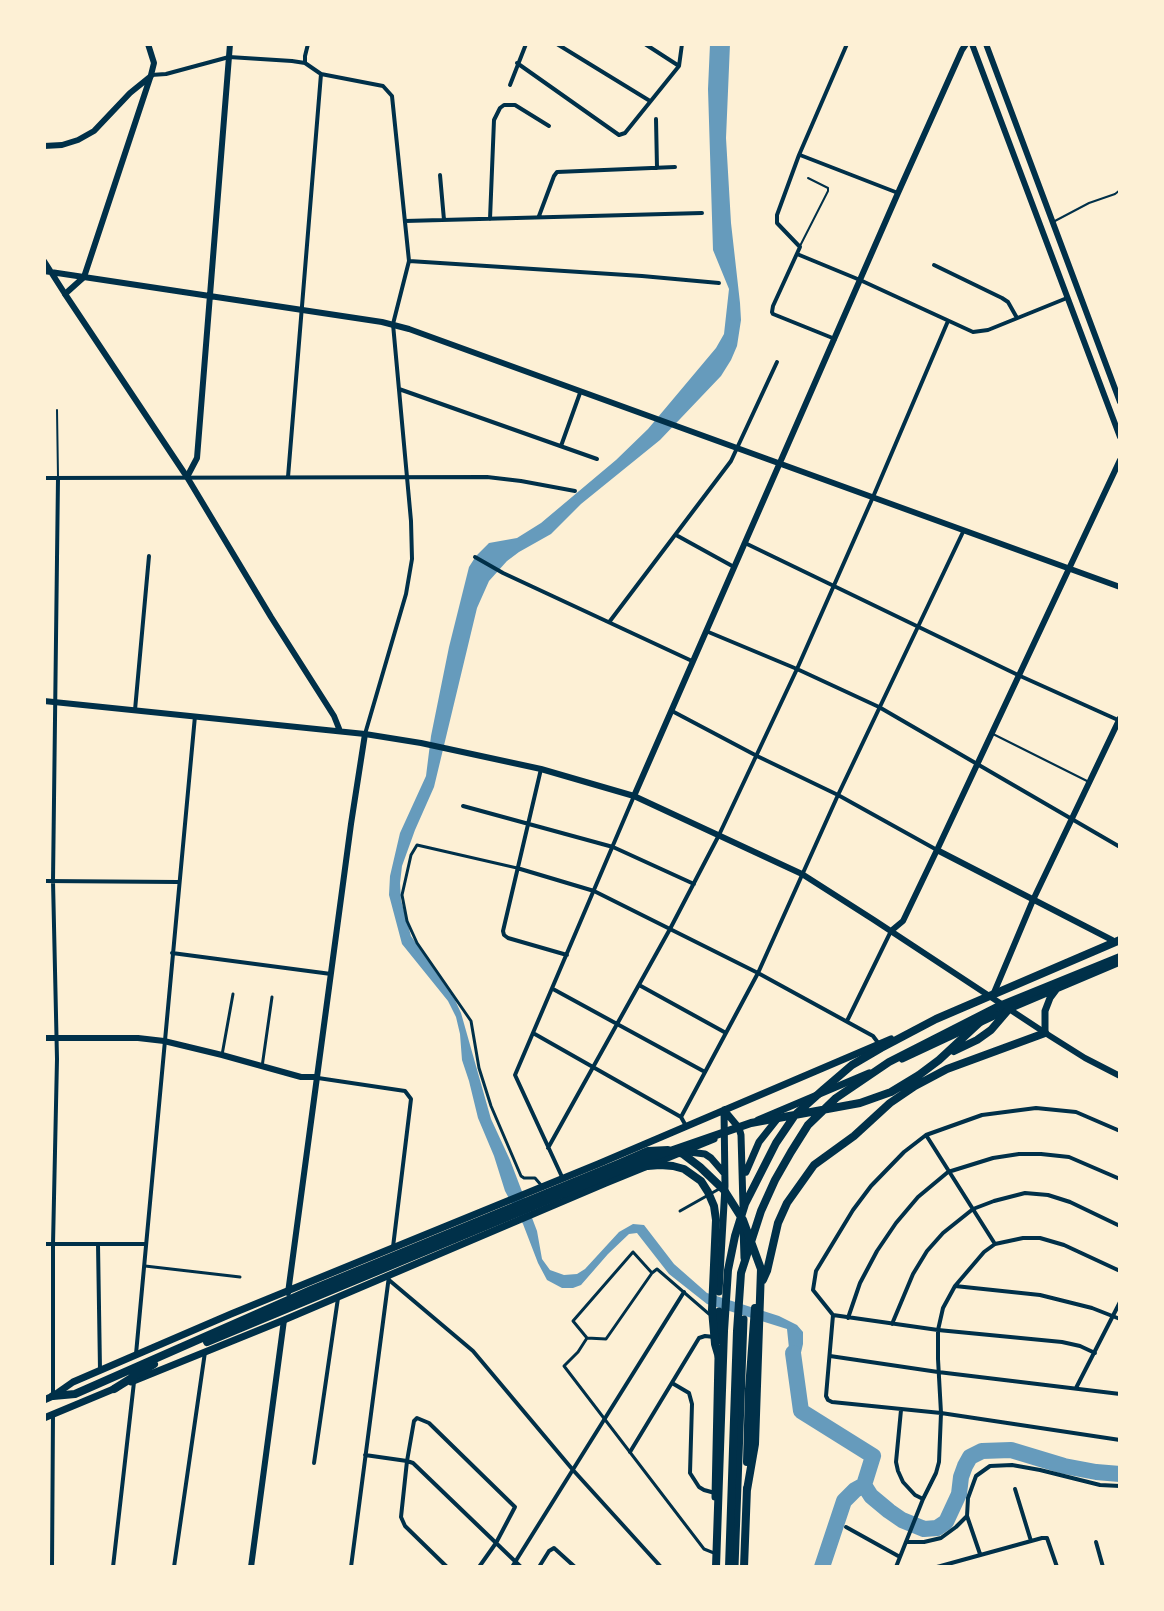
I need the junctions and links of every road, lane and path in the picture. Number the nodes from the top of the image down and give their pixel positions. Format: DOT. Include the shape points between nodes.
graph roads {
  1 [pos="148,44"];
  2 [pos="230,44"];
  3 [pos="308,44"];
  4 [pos="526,44"];
  5 [pos="557,44"];
  6 [pos="645,44"];
  7 [pos="682,44"];
  8 [pos="847,44"];
  9 [pos="969,44"];
  10 [pos="986,44"];
  11 [pos="229,57"];
  12 [pos="305,63"];
  13 [pos="517,63"];
  14 [pos="679,66"];
  15 [pos="321,74"];
  16 [pos="151,75"];
  17 [pos="510,85"];
  18 [pos="651,101"];
  19 [pos="656,119"];
  20 [pos="549,126"];
  21 [pos="44,146"];
  22 [pos="799,155"];
  23 [pos="675,167"];
  24 [pos="657,168"];
  25 [pos="1034,173"];
  26 [pos="440,175"];
  27 [pos="808,178"];
  28 [pos="1022,178"];
  29 [pos="1120,190"];
  30 [pos="898,193"];
  31 [pos="702,213"];
  32 [pos="539,217"];
  33 [pos="490,219"];
  34 [pos="444,220"];
  35 [pos="405,221"];
  36 [pos="1053,222"];
  37 [pos="1040,227"];
  38 [pos="800,247"];
  39 [pos="797,254"];
  40 [pos="44,261"];
  41 [pos="409,261"];
  42 [pos="934,265"];
  43 [pos="47,272"];
  44 [pos="84,277"];
  45 [pos="860,280"];
  46 [pos="719,283"];
  47 [pos="65,294"];
  48 [pos="209,295"];
  49 [pos="1067,298"];
  50 [pos="302,310"];
  51 [pos="1017,318"];
  52 [pos="948,321"];
  53 [pos="393,324"];
  54 [pos="835,339"];
  55 [pos="777,362"];
  56 [pos="399,389"];
  57 [pos="581,390"];
  58 [pos="1120,402"];
  59 [pos="57,410"];
  60 [pos="1120,437"];
  61 [pos="561,446"];
  62 [pos="737,448"];
  63 [pos="597,459"];
  64 [pos="1120,460"];
  65 [pos="779,463"];
  66 [pos="187,477"];
  67 [pos="288,477"];
  68 [pos="406,477"];
  69 [pos="44,478"];
  70 [pos="58,478"];
  71 [pos="575,491"];
  72 [pos="873,497"];
  73 [pos="964,530"];
  74 [pos="676,535"];
  75 [pos="745,543"];
  76 [pos="149,556"];
  77 [pos="475,557"];
  78 [pos="734,567"];
  79 [pos="1069,569"];
  80 [pos="834,586"];
  81 [pos="1120,587"];
  82 [pos="610,621"];
  83 [pos="919,626"];
  84 [pos="706,631"];
  85 [pos="692,661"];
  86 [pos="797,669"];
  87 [pos="1018,675"];
  88 [pos="44,701"];
  89 [pos="55,702"];
  90 [pos="879,707"];
  91 [pos="135,710"];
  92 [pos="672,711"];
  93 [pos="195,716"];
  94 [pos="1120,720"];
  95 [pos="340,731"];
  96 [pos="365,734"];
  97 [pos="992,734"];
  98 [pos="757,756"];
  99 [pos="977,764"];
  100 [pos="541,769"];
  101 [pos="1090,783"];
  102 [pos="838,795"];
  103 [pos="634,796"];
  104 [pos="463,806"];
  105 [pos="1072,819"];
  106 [pos="529,823"];
  107 [pos="719,835"];
  108 [pos="613,847"];
  109 [pos="1120,847"];
  110 [pos="937,850"];
  111 [pos="517,868"];
  112 [pos="802,874"];
  113 [pos="44,881"];
  114 [pos="53,881"];
  115 [pos="179,882"];
  116 [pos="694,884"];
  117 [pos="594,891"];
  118 [pos="1033,900"];
  119 [pos="670,929"];
  120 [pos="891,931"];
  121 [pos="1117,939"];
  122 [pos="172,953"];
  123 [pos="567,955"];
  124 [pos="1120,959"];
  125 [pos="758,973"];
  126 [pos="331,974"];
  127 [pos="639,985"];
  128 [pos="1058,988"];
  129 [pos="552,989"];
  130 [pos="233,994"];
  131 [pos="272,997"];
  132 [pos="992,997"];
  133 [pos="994,1009"];
  134 [pos="1009,1009"];
  135 [pos="847,1021"];
  136 [pos="618,1024"];
  137 [pos="533,1033"];
  138 [pos="726,1033"];
  139 [pos="1045,1033"];
  140 [pos="44,1038"];
  141 [pos="56,1038"];
  142 [pos="164,1041"];
  143 [pos="879,1044"];
  144 [pos="222,1055"];
  145 [pos="262,1067"];
  146 [pos="594,1067"];
  147 [pos="705,1072"];
  148 [pos="1120,1076"];
  149 [pos="316,1077"];
  150 [pos="801,1101"];
  151 [pos="890,1103"];
  152 [pos="724,1110"];
  153 [pos="681,1117"];
  154 [pos="686,1126"];
  155 [pos="739,1128"];
  156 [pos="1120,1131"];
  157 [pos="725,1135"];
  158 [pos="926,1135"];
  159 [pos="548,1148"];
  160 [pos="683,1152"];
  161 [pos="620,1171"];
  162 [pos="948,1172"];
  163 [pos="725,1175"];
  164 [pos="563,1179"];
  165 [pos="1120,1179"];
  166 [pos="743,1182"];
  167 [pos="725,1186"];
  168 [pos="542,1187"];
  169 [pos="725,1204"];
  170 [pos="743,1205"];
  171 [pos="973,1209"];
  172 [pos="680,1211"];
  173 [pos="1120,1226"];
  174 [pos="44,1244"];
  175 [pos="53,1244"];
  176 [pos="98,1244"];
  177 [pos="146,1244"];
  178 [pos="995,1244"];
  179 [pos="393,1249"];
  180 [pos="145,1266"];
  181 [pos="1120,1271"];
  182 [pos="652,1273"];
  183 [pos="240,1277"];
  184 [pos="389,1277"];
  185 [pos="955,1286"];
  186 [pos="288,1292"];
  187 [pos="684,1292"];
  188 [pos="719,1292"];
  189 [pos="744,1292"];
  190 [pos="338,1295"];
  191 [pos="1120,1302"];
  192 [pos="719,1311"];
  193 [pos="710,1315"];
  194 [pos="833,1315"];
  195 [pos="1113,1316"];
  196 [pos="848,1318"];
  197 [pos="744,1319"];
  198 [pos="1120,1319"];
  199 [pos="284,1320"];
  200 [pos="892,1324"];
  201 [pos="938,1330"];
  202 [pos="587,1338"];
  203 [pos="718,1338"];
  204 [pos="203,1348"];
  205 [pos="1095,1353"];
  206 [pos="830,1356"];
  207 [pos="136,1362"];
  208 [pos="722,1370"];
  209 [pos="100,1371"];
  210 [pos="938,1372"];
  211 [pos="134,1380"];
  212 [pos="672,1383"];
  213 [pos="1076,1388"];
  214 [pos="114,1389"];
  215 [pos="1120,1394"];
  216 [pos="53,1396"];
  217 [pos="44,1400"];
  218 [pos="901,1410"];
  219 [pos="941,1413"];
  220 [pos="53,1414"];
  221 [pos="44,1418"];
  222 [pos="604,1419"];
  223 [pos="1120,1440"];
  224 [pos="630,1452"];
  225 [pos="365,1455"];
  226 [pos="407,1461"];
  227 [pos="314,1463"];
  228 [pos="573,1470"];
  229 [pos="1120,1486"];
  230 [pos="1015,1489"];
  231 [pos="747,1490"];
  232 [pos="715,1493"];
  233 [pos="923,1499"];
  234 [pos="967,1516"];
  235 [pos="846,1527"];
  236 [pos="1031,1541"];
  237 [pos="907,1542"];
  238 [pos="1096,1542"];
  239 [pos="496,1543"];
  240 [pos="714,1553"];
  241 [pos="980,1554"];
  242 [pos="900,1557"];
  243 [pos="515,1561"];
  244 [pos="960,1564"];
  245 [pos="52,1567"];
  246 [pos="113,1567"];
  247 [pos="174,1567"];
  248 [pos="251,1567"];
  249 [pos="351,1567"];
  250 [pos="447,1567"];
  251 [pos="479,1567"];
  252 [pos="512,1567"];
  253 [pos="521,1567"];
  254 [pos="539,1567"];
  255 [pos="575,1567"];
  256 [pos="661,1567"];
  257 [pos="715,1567"];
  258 [pos="732,1567"];
  259 [pos="744,1567"];
  260 [pos="896,1567"];
  261 [pos="937,1567"];
  262 [pos="1057,1567"];
  263 [pos="1103,1567"];
  1 -- 16 [label="main road" via="154,63"];
  2 -- 11 [label="main road"];
  3 -- 12 [label="street"];
  4 -- 13 [label="street"];
  5 -- 18 [label="street"];
  6 -- 14 [label="street"];
  7 -- 14 [label="street"];
  8 -- 22 [label="street"];
  9 -- 28 [label="main road"];
  9 -- 30 [label="main road"];
  10 -- 25 [label="main road"];
  11 -- 12 [label="street"];
  11 -- 16 [label="street"];
  11 -- 48 [label="main road"];
  12 -- 15 [label="street"];
  13 -- 17 [label="street"];
  13 -- 18 [label="street" via="619,135"];
  14 -- 18 [label="street"];
  15 -- 35 [label="street" via="383,86 392,96"];
  15 -- 50 [label="street"];
  16 -- 21 [label="main road" via="94,131 62,145"];
  16 -- 44 [label="main road"];
  19 -- 24 [label="street"];
  20 -- 33 [label="street" via="515,105 500,108 494,120"];
  22 -- 30 [label="street"];
  22 -- 38 [label="street" via="776,219"];
  23 -- 24 [label="street"];
  24 -- 32 [label="street" via="557,172"];
  25 -- 28 [label="main road"];
  25 -- 36 [label="main road"];
  26 -- 34 [label="street"];
  27 -- 38 [label="lane" via="828,191"];
  28 -- 37 [label="main road"];
  29 -- 36 [label="lane"];
  30 -- 45 [label="main road"];
  31 -- 32 [label="street"];
  32 -- 33 [label="street"];
  33 -- 34 [label="street"];
  34 -- 35 [label="street"];
  35 -- 41 [label="street"];
  36 -- 37 [label="main road"];
  36 -- 58 [label="main road"];
  37 -- 49 [label="main road"];
  38 -- 39 [label="street"];
  39 -- 45 [label="street"];
  39 -- 54 [label="street" via="772,312"];
  40 -- 43 [label="main road"];
  41 -- 46 [label="street"];
  41 -- 53 [label="street"];
  42 -- 51 [label="street" via="1002,298"];
  43 -- 44 [label="main road"];
  43 -- 47 [label="main road"];
  44 -- 47 [label="main road"];
  44 -- 48 [label="main road"];
  45 -- 52 [label="street"];
  45 -- 54 [label="main road"];
  47 -- 66 [label="main road"];
  48 -- 50 [label="main road"];
  48 -- 66 [label="main road" via="197,458"];
  49 -- 51 [label="street"];
  49 -- 60 [label="main road"];
  50 -- 53 [label="main road"];
  50 -- 67 [label="street"];
  51 -- 52 [label="street" via="980,332"];
  52 -- 72 [label="street"];
  53 -- 56 [label="street"];
  53 -- 57 [label="main road"];
  54 -- 65 [label="main road"];
  55 -- 62 [label="street"];
  56 -- 61 [label="street"];
  56 -- 68 [label="street"];
  57 -- 61 [label="street"];
  57 -- 62 [label="main road"];
  59 -- 70 [label="lane"];
  61 -- 63 [label="street"];
  62 -- 65 [label="main road"];
  62 -- 74 [label="street"];
  64 -- 79 [label="main road"];
  65 -- 72 [label="main road"];
  65 -- 75 [label="main road"];
  66 -- 67 [label="street"];
  66 -- 70 [label="street"];
  66 -- 95 [label="main road"];
  67 -- 68 [label="street"];
  68 -- 71 [label="street" via="487,477"];
  68 -- 96 [label="street" via="412,559"];
  69 -- 70 [label="street"];
  70 -- 89 [label="street"];
  72 -- 73 [label="main road"];
  72 -- 80 [label="street"];
  73 -- 79 [label="main road"];
  73 -- 83 [label="street"];
  74 -- 78 [label="street"];
  74 -- 82 [label="street"];
  75 -- 78 [label="main road"];
  75 -- 80 [label="street"];
  76 -- 91 [label="street"];
  77 -- 82 [label="street"];
  78 -- 84 [label="main road"];
  79 -- 81 [label="main road"];
  79 -- 87 [label="main road"];
  80 -- 83 [label="street"];
  80 -- 86 [label="street"];
  82 -- 85 [label="street"];
  83 -- 87 [label="street"];
  83 -- 90 [label="street"];
  84 -- 85 [label="main road"];
  84 -- 86 [label="street"];
  85 -- 92 [label="main road"];
  86 -- 90 [label="street"];
  86 -- 98 [label="street"];
  87 -- 94 [label="street"];
  87 -- 97 [label="main road"];
  88 -- 89 [label="main road"];
  89 -- 91 [label="main road"];
  89 -- 114 [label="street"];
  90 -- 99 [label="street"];
  90 -- 102 [label="street"];
  91 -- 93 [label="main road"];
  92 -- 98 [label="street"];
  92 -- 103 [label="main road"];
  93 -- 95 [label="main road"];
  93 -- 115 [label="street"];
  94 -- 101 [label="main road"];
  95 -- 96 [label="main road"];
  96 -- 100 [label="main road"];
  96 -- 126 [label="main road"];
  97 -- 99 [label="main road"];
  97 -- 101 [label="lane"];
  98 -- 102 [label="street"];
  98 -- 107 [label="street"];
  99 -- 105 [label="street"];
  99 -- 110 [label="main road"];
  100 -- 103 [label="main road"];
  100 -- 106 [label="street"];
  101 -- 105 [label="main road"];
  102 -- 110 [label="street"];
  102 -- 112 [label="street"];
  103 -- 107 [label="main road"];
  103 -- 108 [label="street"];
  104 -- 106 [label="street"];
  105 -- 109 [label="street"];
  105 -- 118 [label="main road"];
  106 -- 108 [label="street"];
  106 -- 111 [label="street"];
  107 -- 112 [label="main road"];
  107 -- 116 [label="street"];
  108 -- 116 [label="street"];
  108 -- 117 [label="street"];
  110 -- 118 [label="main road"];
  110 -- 120 [label="main road" via="903,921"];
  111 -- 117 [label="street"];
  111 -- 123 [label="street" via="504,935"];
  111 -- 168 [label="street" via="417,845 402,895 417,943 471,1021 491,1106 521,1176 535,1178"];
  112 -- 120 [label="main road"];
  112 -- 125 [label="street"];
  113 -- 114 [label="street"];
  114 -- 115 [label="street"];
  114 -- 141 [label="street"];
  115 -- 122 [label="street"];
  116 -- 119 [label="street"];
  117 -- 119 [label="street"];
  117 -- 123 [label="street"];
  118 -- 121 [label="main road"];
  118 -- 132 [label="main road"];
  119 -- 125 [label="street"];
  119 -- 127 [label="street"];
  120 -- 132 [label="main road"];
  120 -- 135 [label="street"];
  121 -- 132 [label="main road"];
  121 -- 208 [label="highway" via="881,1048 852,1065 795,1115 759,1173 735,1236"];
  122 -- 126 [label="street"];
  122 -- 142 [label="street"];
  123 -- 129 [label="street"];
  124 -- 128 [label="main road"];
  124 -- 133 [label="highway"];
  125 -- 135 [label="street"];
  125 -- 138 [label="street"];
  126 -- 149 [label="main road"];
  127 -- 136 [label="street"];
  127 -- 138 [label="street"];
  128 -- 134 [label="main road"];
  128 -- 139 [label="main road" via="1046,1006"];
  129 -- 136 [label="street"];
  129 -- 137 [label="street"];
  130 -- 144 [label="street"];
  131 -- 145 [label="street"];
  132 -- 134 [label="main road"];
  132 -- 143 [label="main road"];
  133 -- 161 [label="highway" via="939,1060 891,1092 740,1127"];
  133 -- 258 [label="highway" via="889,1062 836,1098 808,1125 775,1180 741,1273"];
  134 -- 139 [label="main road"];
  134 -- 150 [label="main road"];
  134 -- 151 [label="highway" via="977,1040 920,1068"];
  135 -- 143 [label="street"];
  136 -- 146 [label="street"];
  136 -- 147 [label="street"];
  137 -- 146 [label="street"];
  137 -- 159 [label="street" via="515,1075"];
  138 -- 147 [label="street"];
  139 -- 148 [label="main road"];
  139 -- 151 [label="highway" via="947,1069"];
  140 -- 141 [label="main road"];
  141 -- 142 [label="main road"];
  141 -- 175 [label="street"];
  142 -- 144 [label="main road"];
  142 -- 177 [label="street"];
  143 -- 152 [label="main road"];
  144 -- 145 [label="main road"];
  145 -- 149 [label="main road"];
  146 -- 153 [label="street"];
  146 -- 159 [label="street"];
  147 -- 153 [label="street"];
  149 -- 179 [label="street" via="405,1091 411,1099"];
  149 -- 186 [label="main road"];
  150 -- 155 [label="main road"];
  150 -- 166 [label="main road" via="767,1131"];
  151 -- 231 [label="highway" via="814,1165 778,1223 755,1307"];
  152 -- 154 [label="main road"];
  152 -- 155 [label="main road"];
  152 -- 157 [label="main road"];
  153 -- 154 [label="street"];
  154 -- 164 [label="main road"];
  155 -- 157 [label="main road"];
  155 -- 166 [label="main road"];
  156 -- 158 [label="street" via="1076,1112 1036,1108 982,1115"];
  157 -- 160 [label="main road"];
  157 -- 163 [label="main road"];
  158 -- 162 [label="street"];
  158 -- 194 [label="street" via="871,1186 816,1271 813,1290"];
  159 -- 164 [label="street"];
  160 -- 163 [label="main road" via="705,1154"];
  160 -- 184 [label="main road"];
  161 -- 204 [label="highway"];
  161 -- 208 [label="highway" via="673,1166 692,1174 708,1192 716,1220 712,1310"];
  162 -- 165 [label="street" via="993,1158 1041,1154 1069,1157"];
  162 -- 171 [label="street"];
  162 -- 196 [label="street" via="918,1197 890,1232 860,1283"];
  163 -- 167 [label="main road"];
  164 -- 168 [label="main road"];
  166 -- 170 [label="main road"];
  167 -- 169 [label="main road"];
  167 -- 172 [label="street"];
  168 -- 179 [label="main road"];
  169 -- 170 [label="main road"];
  169 -- 188 [label="main road"];
  170 -- 189 [label="main road"];
  171 -- 173 [label="street" via="1025,1193 1048,1195"];
  171 -- 178 [label="street"];
  171 -- 200 [label="street" via="927,1251"];
  174 -- 175 [label="street"];
  175 -- 176 [label="street"];
  175 -- 216 [label="street"];
  176 -- 177 [label="street"];
  176 -- 209 [label="street"];
  177 -- 180 [label="street"];
  178 -- 181 [label="street" via="1040,1238"];
  178 -- 185 [label="street"];
  179 -- 184 [label="street"];
  179 -- 186 [label="main road"];
  180 -- 183 [label="street"];
  180 -- 207 [label="street"];
  182 -- 187 [label="street" via="657,1269"];
  182 -- 202 [label="street" via="606,1339"];
  182 -- 202 [label="street" via="633,1252 622,1262 573,1321"];
  184 -- 190 [label="main road"];
  184 -- 225 [label="street"];
  184 -- 228 [label="street" via="473,1351"];
  185 -- 195 [label="street" via="1040,1295"];
  185 -- 201 [label="street"];
  186 -- 199 [label="main road"];
  186 -- 207 [label="main road"];
  187 -- 193 [label="street"];
  187 -- 222 [label="street"];
  190 -- 199 [label="main road"];
  190 -- 227 [label="street"];
  191 -- 195 [label="street"];
  192 -- 203 [label="main road"];
  194 -- 196 [label="street"];
  194 -- 206 [label="street"];
  195 -- 198 [label="street"];
  195 -- 205 [label="street"];
  196 -- 200 [label="street"];
  197 -- 258 [label="main road"];
  199 -- 204 [label="main road"];
  199 -- 248 [label="main road"];
  200 -- 201 [label="street"];
  201 -- 205 [label="street" via="1062,1342"];
  201 -- 210 [label="street"];
  202 -- 222 [label="street" via="564,1366"];
  203 -- 212 [label="street" via="699,1338"];
  203 -- 232 [label="main road"];
  204 -- 211 [label="main road"];
  204 -- 214 [label="highway" via="149,1367"];
  204 -- 247 [label="street"];
  205 -- 213 [label="street"];
  206 -- 210 [label="street"];
  206 -- 218 [label="street" via="828,1400"];
  207 -- 209 [label="main road"];
  207 -- 216 [label="highway" via="75,1394"];
  207 -- 231 [label="highway" via="648,1151 668,1150 683,1154 724,1190 743,1220 761,1269 755,1444"];
  208 -- 257 [label="highway"];
  209 -- 216 [label="main road"];
  210 -- 213 [label="street"];
  210 -- 219 [label="street"];
  211 -- 214 [label="main road"];
  211 -- 246 [label="street"];
  212 -- 224 [label="street"];
  212 -- 232 [label="street" via="689,1393 692,1404 690,1473 699,1487"];
  213 -- 215 [label="street"];
  214 -- 220 [label="main road"];
  216 -- 217 [label="main road"];
  218 -- 219 [label="street"];
  218 -- 233 [label="street" via="898,1471"];
  219 -- 223 [label="street"];
  219 -- 233 [label="street" via="939,1462"];
  220 -- 221 [label="main road"];
  220 -- 245 [label="street"];
  222 -- 224 [label="street"];
  222 -- 228 [label="street"];
  224 -- 240 [label="street" via="704,1549"];
  225 -- 226 [label="street"];
  225 -- 249 [label="street"];
  226 -- 239 [label="street"];
  226 -- 239 [label="street" via="414,1421 420,1418 513,1504 515,1511"];
  226 -- 250 [label="street" via="402,1522"];
  228 -- 243 [label="street"];
  228 -- 256 [label="street"];
  229 -- 234 [label="street" via="998,1465 976,1476"];
  230 -- 236 [label="street"];
  231 -- 259 [label="highway"];
  232 -- 240 [label="main road"];
  233 -- 237 [label="street"];
  234 -- 237 [label="street" via="941,1538"];
  234 -- 241 [label="street"];
  235 -- 242 [label="street"];
  236 -- 241 [label="street"];
  236 -- 262 [label="street" via="1047,1538"];
  237 -- 242 [label="street"];
  238 -- 263 [label="street"];
  239 -- 243 [label="street"];
  239 -- 251 [label="street"];
  240 -- 257 [label="main road"];
  241 -- 244 [label="street"];
  242 -- 260 [label="street"];
  243 -- 252 [label="street"];
  243 -- 253 [label="street"];
  244 -- 261 [label="street"];
  254 -- 255 [label="street" via="554,1548"];
}
